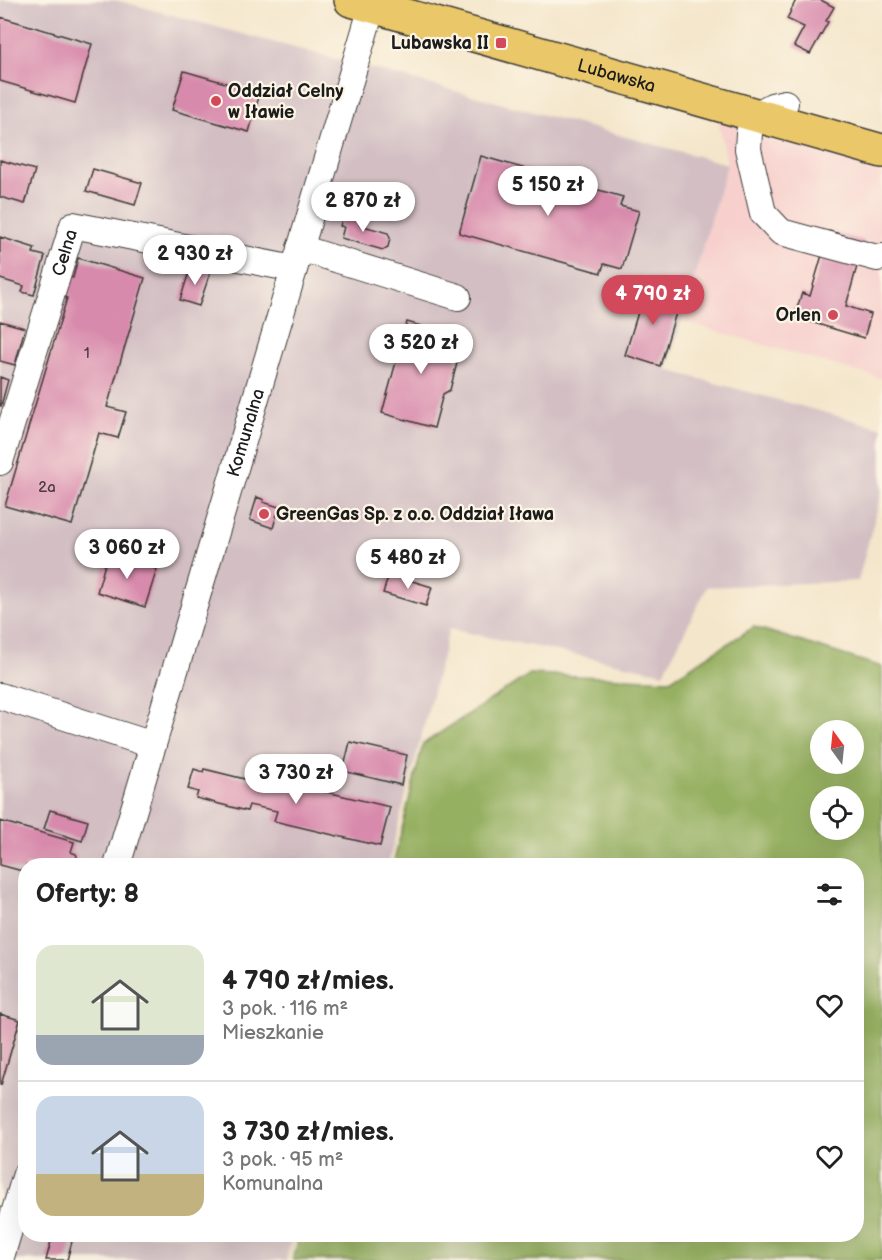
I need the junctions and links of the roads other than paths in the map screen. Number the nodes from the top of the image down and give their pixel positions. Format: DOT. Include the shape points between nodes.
graph roads {
  1 [pos="425,0"];
  2 [pos="366,2"];
  3 [pos="785,103"];
  4 [pos="755,116"];
  5 [pos="882,130"];
  6 [pos="882,151"];
  7 [pos="882,257"];
  8 [pos="297,258"];
  9 [pos="458,297"];
  10 [pos="0,462"];
  11 [pos="0,696"];
  12 [pos="153,745"];
  13 [pos="119,858"];
  14 [pos="18,1200"];
  15 [pos="0,1260"];
  1 -- 3 [label="main road, Lubawska"];
  2 -- 4 [label="main road, Lubawska"];
  2 -- 8 [label="street, Komunalna"];
  3 -- 4 [label="street"];
  3 -- 5 [label="main road, Lubawska"];
  4 -- 6 [label="main road, Lubawska"];
  4 -- 7 [label="street" via="748,148 763,213 781,232"];
  8 -- 9 [label="street"];
  8 -- 10 [label="street, Celna" via="73,225"];
  8 -- 12 [label="street, Komunalna"];
  11 -- 12 [label="street"];
  12 -- 13 [label="street, Komunalna"];
  14 -- 15 [label="street"];
}
